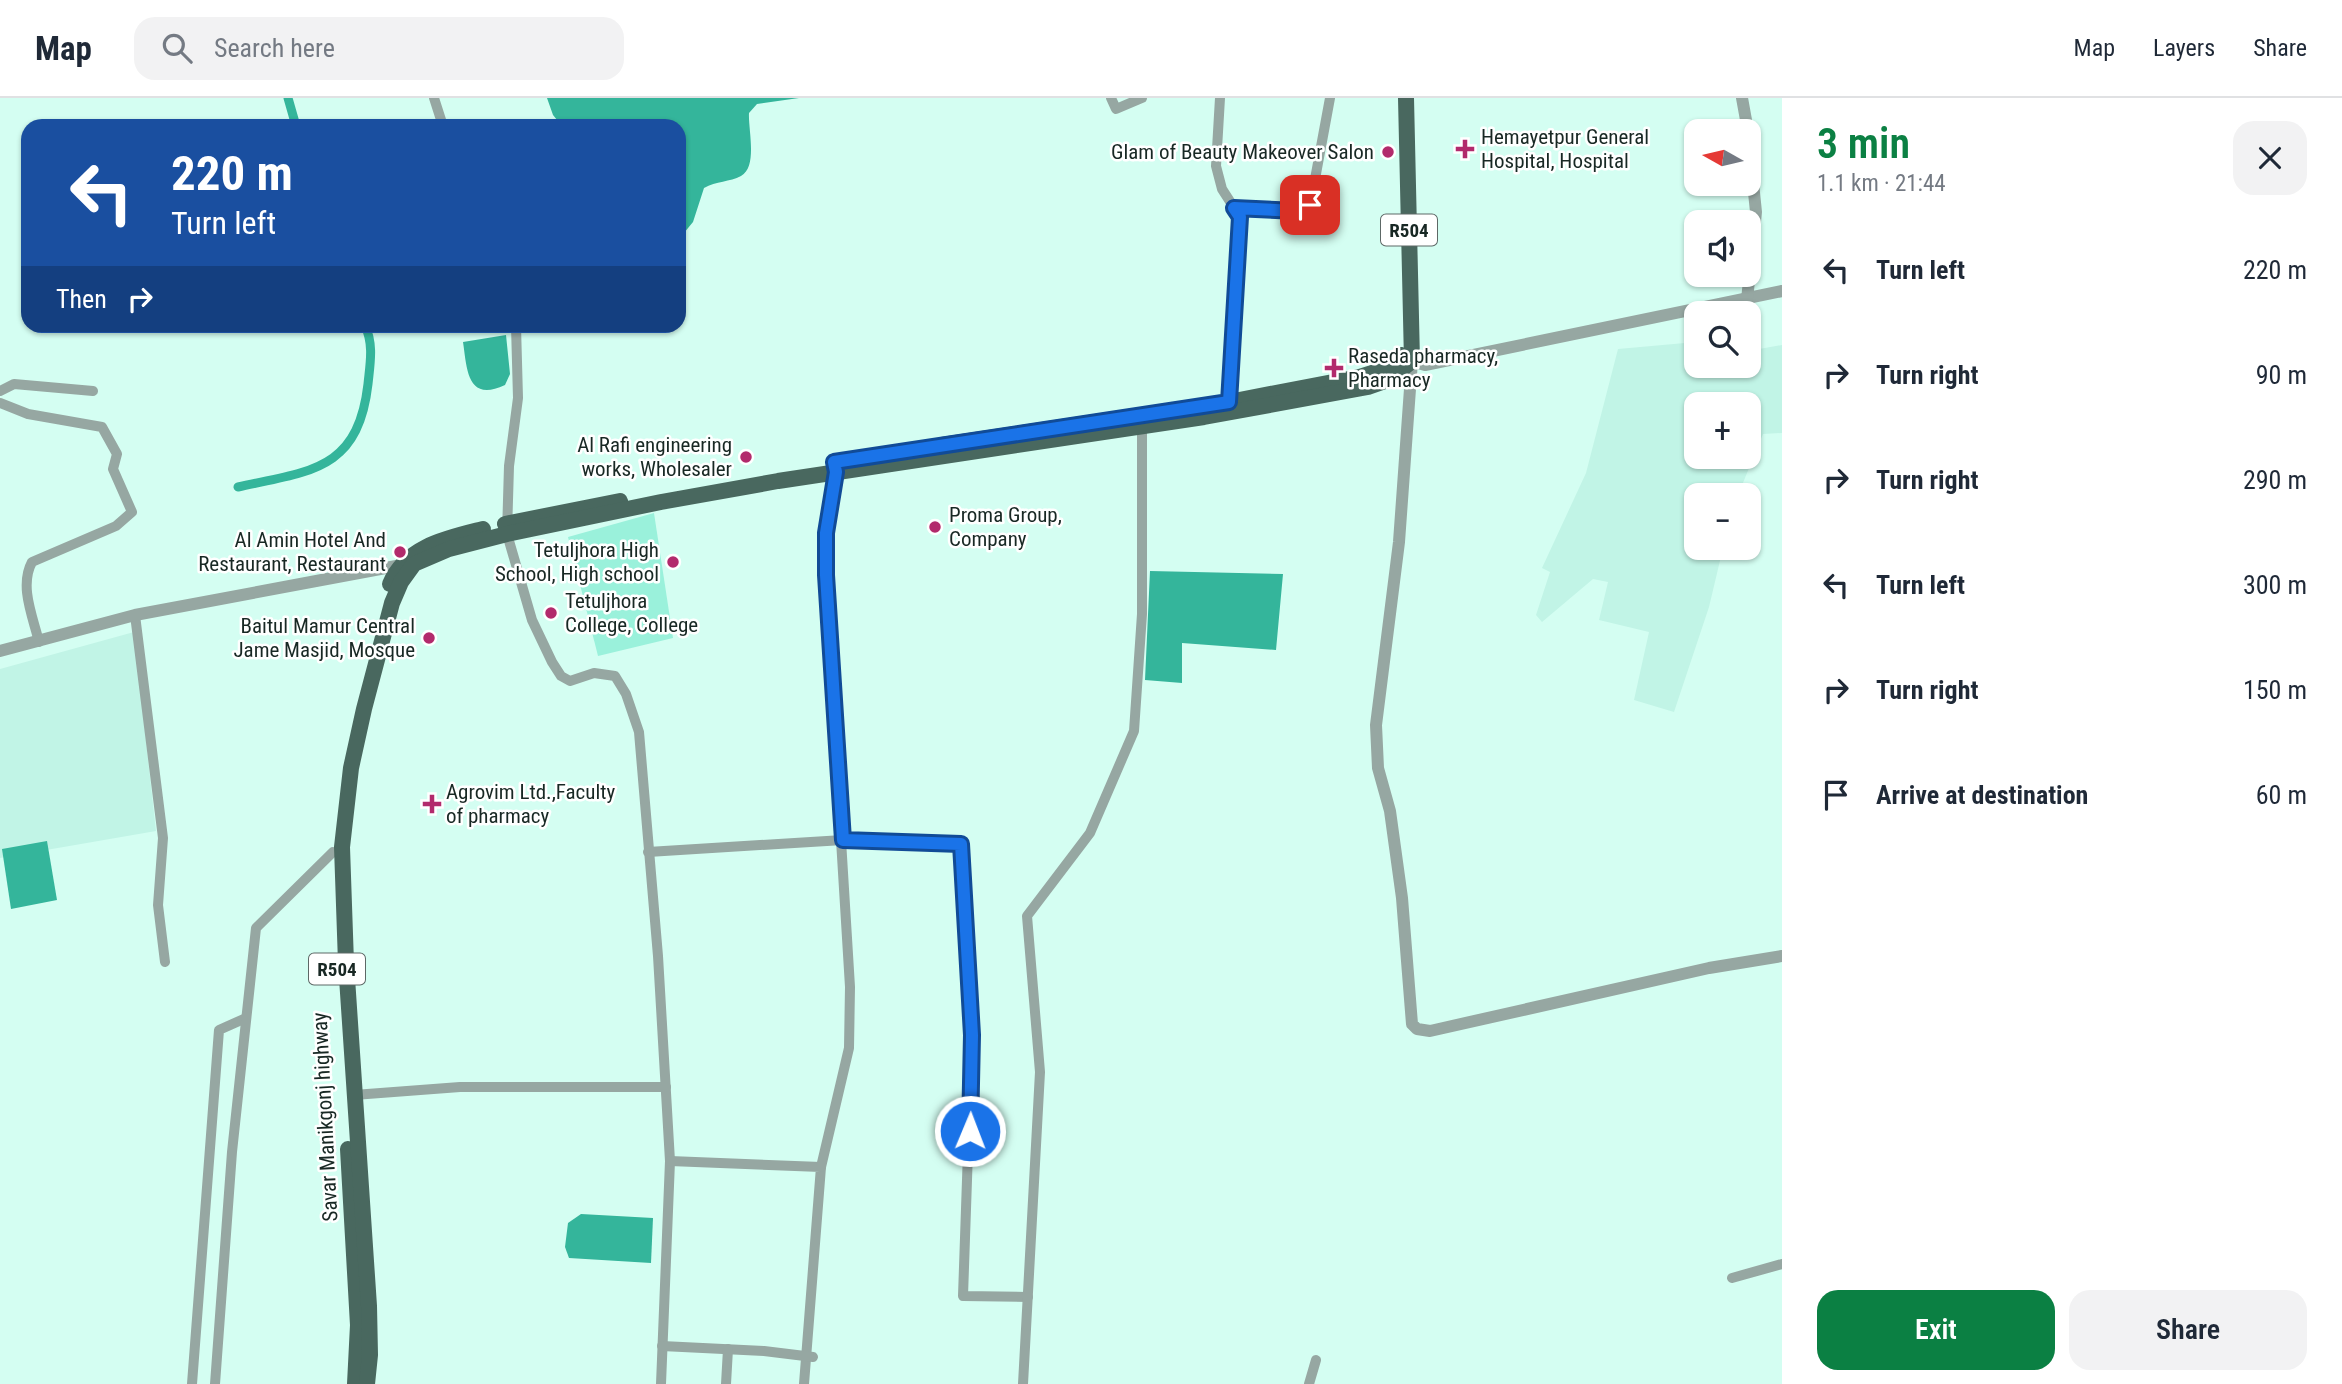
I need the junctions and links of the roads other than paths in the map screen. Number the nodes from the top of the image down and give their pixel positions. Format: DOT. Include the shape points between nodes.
graph roads {
  1 [pos="434,98"];
  2 [pos="1111,98"];
  3 [pos="1142,98"];
  4 [pos="1220,98"];
  5 [pos="1330,98"];
  6 [pos="1396,98"];
  7 [pos="1406,98"];
  8 [pos="1742,98"];
  9 [pos="441,119"];
  10 [pos="1746,119"];
  11 [pos="1754,196"];
  12 [pos="1234,208"];
  13 [pos="1782,291"];
  14 [pos="1747,300"];
  15 [pos="516,333"];
  16 [pos="1408,366"];
  17 [pos="0,391"];
  18 [pos="93,391"];
  19 [pos="1229,402"];
  20 [pos="0,404"];
  21 [pos="1142,420"];
  22 [pos="835,467"];
  23 [pos="506,529"];
  24 [pos="408,564"];
  25 [pos="135,615"];
  26 [pos="39,642"];
  27 [pos="0,651"];
  28 [pos="842,840"];
  29 [pos="333,852"];
  30 [pos="648,852"];
  31 [pos="1782,956"];
  32 [pos="165,962"];
  33 [pos="246,1018"];
  34 [pos="666,1087"];
  35 [pos="354,1095"];
  36 [pos="670,1161"];
  37 [pos="821,1167"];
  38 [pos="1782,1264"];
  39 [pos="1732,1278"];
  40 [pos="1028,1297"];
  41 [pos="662,1346"];
  42 [pos="728,1349"];
  43 [pos="809,1356"];
  44 [pos="1317,1360"];
  45 [pos="192,1384"];
  46 [pos="215,1384"];
  47 [pos="355,1384"];
  48 [pos="367,1384"];
  49 [pos="661,1384"];
  50 [pos="726,1384"];
  51 [pos="804,1384"];
  52 [pos="1023,1384"];
  53 [pos="1309,1384"];
  1 -- 9 [label="street"];
  2 -- 3 [label="street" via="1116,108"];
  4 -- 12 [label="street" via="1216,166 1222,189"];
  5 -- 12 [label="street" via="1307,209"];
  6 -- 16 [label="main road, R504"];
  7 -- 16 [label="main road, R504"];
  8 -- 10 [label="street"];
  11 -- 14 [label="street"];
  12 -- 19 [label="street" via="1240,217"];
  13 -- 14 [label="street"];
  14 -- 16 [label="street"];
  15 -- 23 [label="street" via="517,398"];
  16 -- 19 [label="main road, R504"];
  16 -- 21 [label="main road, R504" via="1368,387 1204,417"];
  16 -- 31 [label="street" via="1399,542 1376,725 1378,768 1390,811 1402,898 1412,1024 1430,1031"];
  17 -- 18 [label="street" via="14,384"];
  19 -- 21 [label="main road, R504"];
  20 -- 26 [label="street" via="27,414 102,427 117,454 113,469 132,512 116,526 32,562 26,585"];
  21 -- 22 [label="main road, R504"];
  21 -- 40 [label="street" via="1142,614 1134,731 1090,833 1027,916 1040,1072"];
  22 -- 23 [label="main road, R504"];
  22 -- 28 [label="street" via="826,575"];
  23 -- 24 [label="main road, R504" via="428,545"];
  23 -- 30 [label="street" via="532,620 561,676 570,681 594,673 615,676 626,694 639,732"];
  24 -- 25 [label="street"];
  24 -- 29 [label="main road, Savar Manikgonj highway / R504" via="382,605 338,791"];
  24 -- 35 [label="main road, R504" via="381,642 346,802 343,904"];
  25 -- 26 [label="street"];
  25 -- 32 [label="street" via="163,838 158,905"];
  26 -- 27 [label="street"];
  28 -- 30 [label="street"];
  28 -- 37 [label="street" via="849,1048"];
  28 -- 40 [label="street" via="961,844 972,1035 963,1296"];
  29 -- 33 [label="street" via="256,928"];
  29 -- 47 [label="main road, Savar Manikgonj highway / R504" via="358,1325"];
  30 -- 34 [label="street"];
  33 -- 45 [label="street" via="219,1030"];
  33 -- 46 [label="street"];
  34 -- 35 [label="street" via="460,1087"];
  34 -- 36 [label="street"];
  35 -- 48 [label="main road, R504" via="369,1306"];
  36 -- 37 [label="street"];
  36 -- 41 [label="street"];
  37 -- 43 [label="street"];
  38 -- 39 [label="street"];
  40 -- 52 [label="street"];
  41 -- 42 [label="street"];
  41 -- 49 [label="street"];
  42 -- 43 [label="street"];
  42 -- 50 [label="street"];
  43 -- 51 [label="street"];
  44 -- 53 [label="street"];
}
